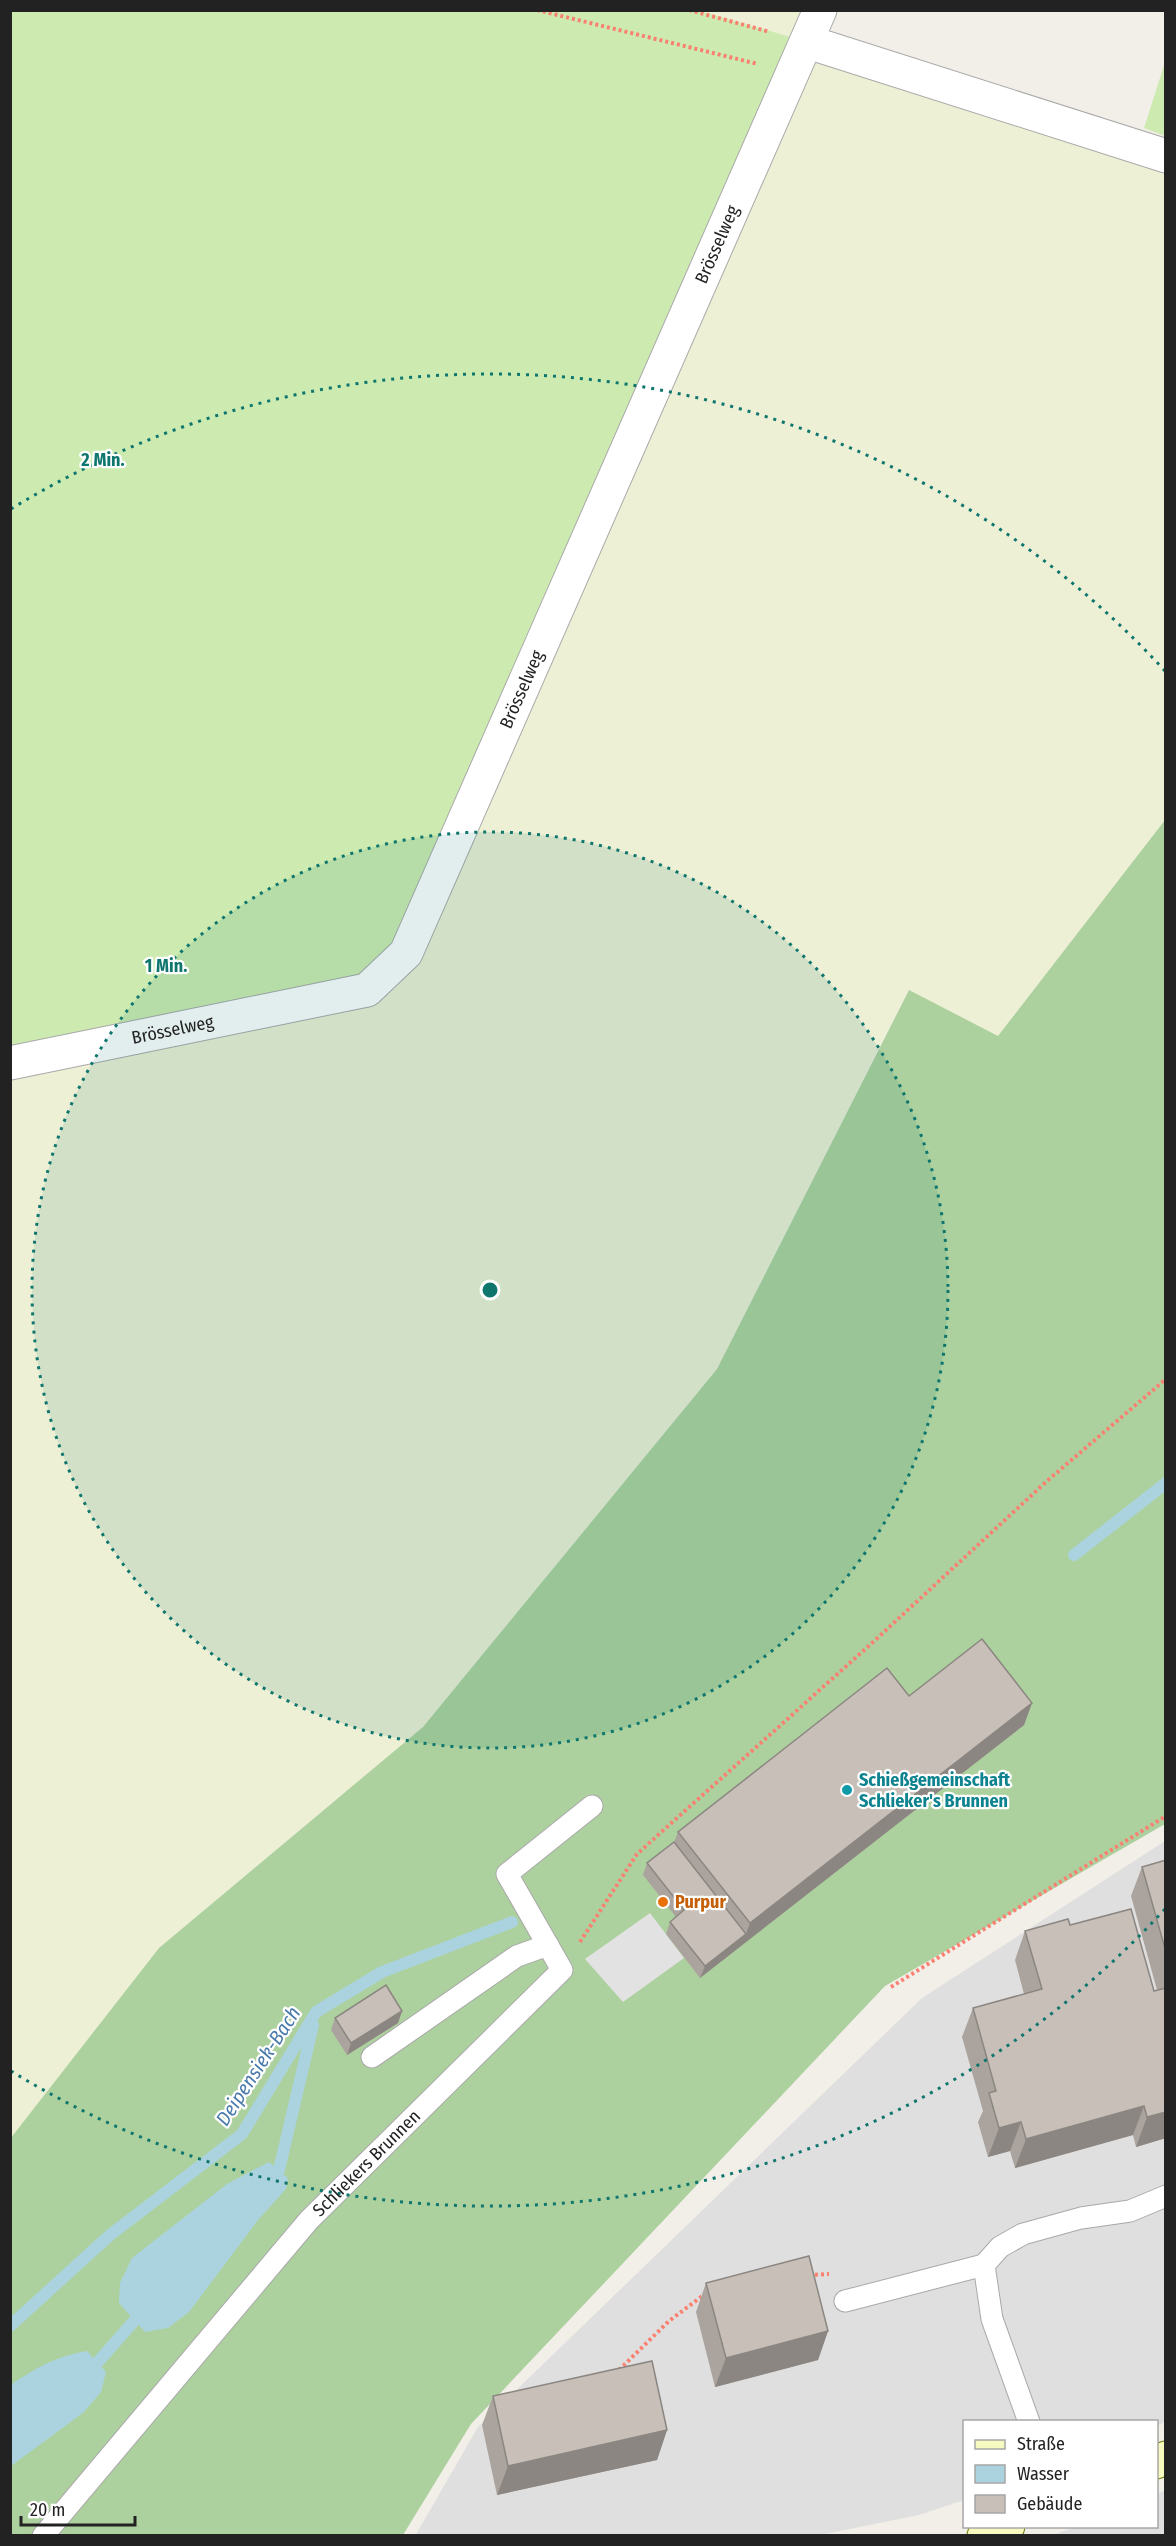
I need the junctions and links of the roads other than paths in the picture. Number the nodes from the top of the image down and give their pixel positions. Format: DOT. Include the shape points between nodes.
graph roads {
  1 [pos="820,10"];
  2 [pos="808,42"];
  3 [pos="1166,156"];
  4 [pos="10,1063"];
  5 [pos="592,1806"];
  6 [pos="548,1945"];
  7 [pos="372,2057"];
  8 [pos="1166,2196"];
  9 [pos="984,2265"];
  10 [pos="845,2301"];
  11 [pos="1029,2420"];
  12 [pos="1003,2528"];
  13 [pos="43,2535"];
  14 [pos="984,2535"];
  1 -- 2 [label="street, Brösselweg"];
  2 -- 3 [label="street"];
  2 -- 4 [label="street, Brösselweg" via="406,953 367,990"];
  5 -- 6 [label="lane" via="507,1874"];
  6 -- 7 [label="lane" via="517,1956"];
  6 -- 13 [label="lane, Schliekers Brunnen" via="562,1970 309,2220"];
  8 -- 9 [label="lane" via="1130,2211 1081,2218 1023,2234 1000,2247"];
  9 -- 10 [label="lane"];
  9 -- 11 [label="lane" via="992,2319"];
  12 -- 14 [label="main road"];
}
